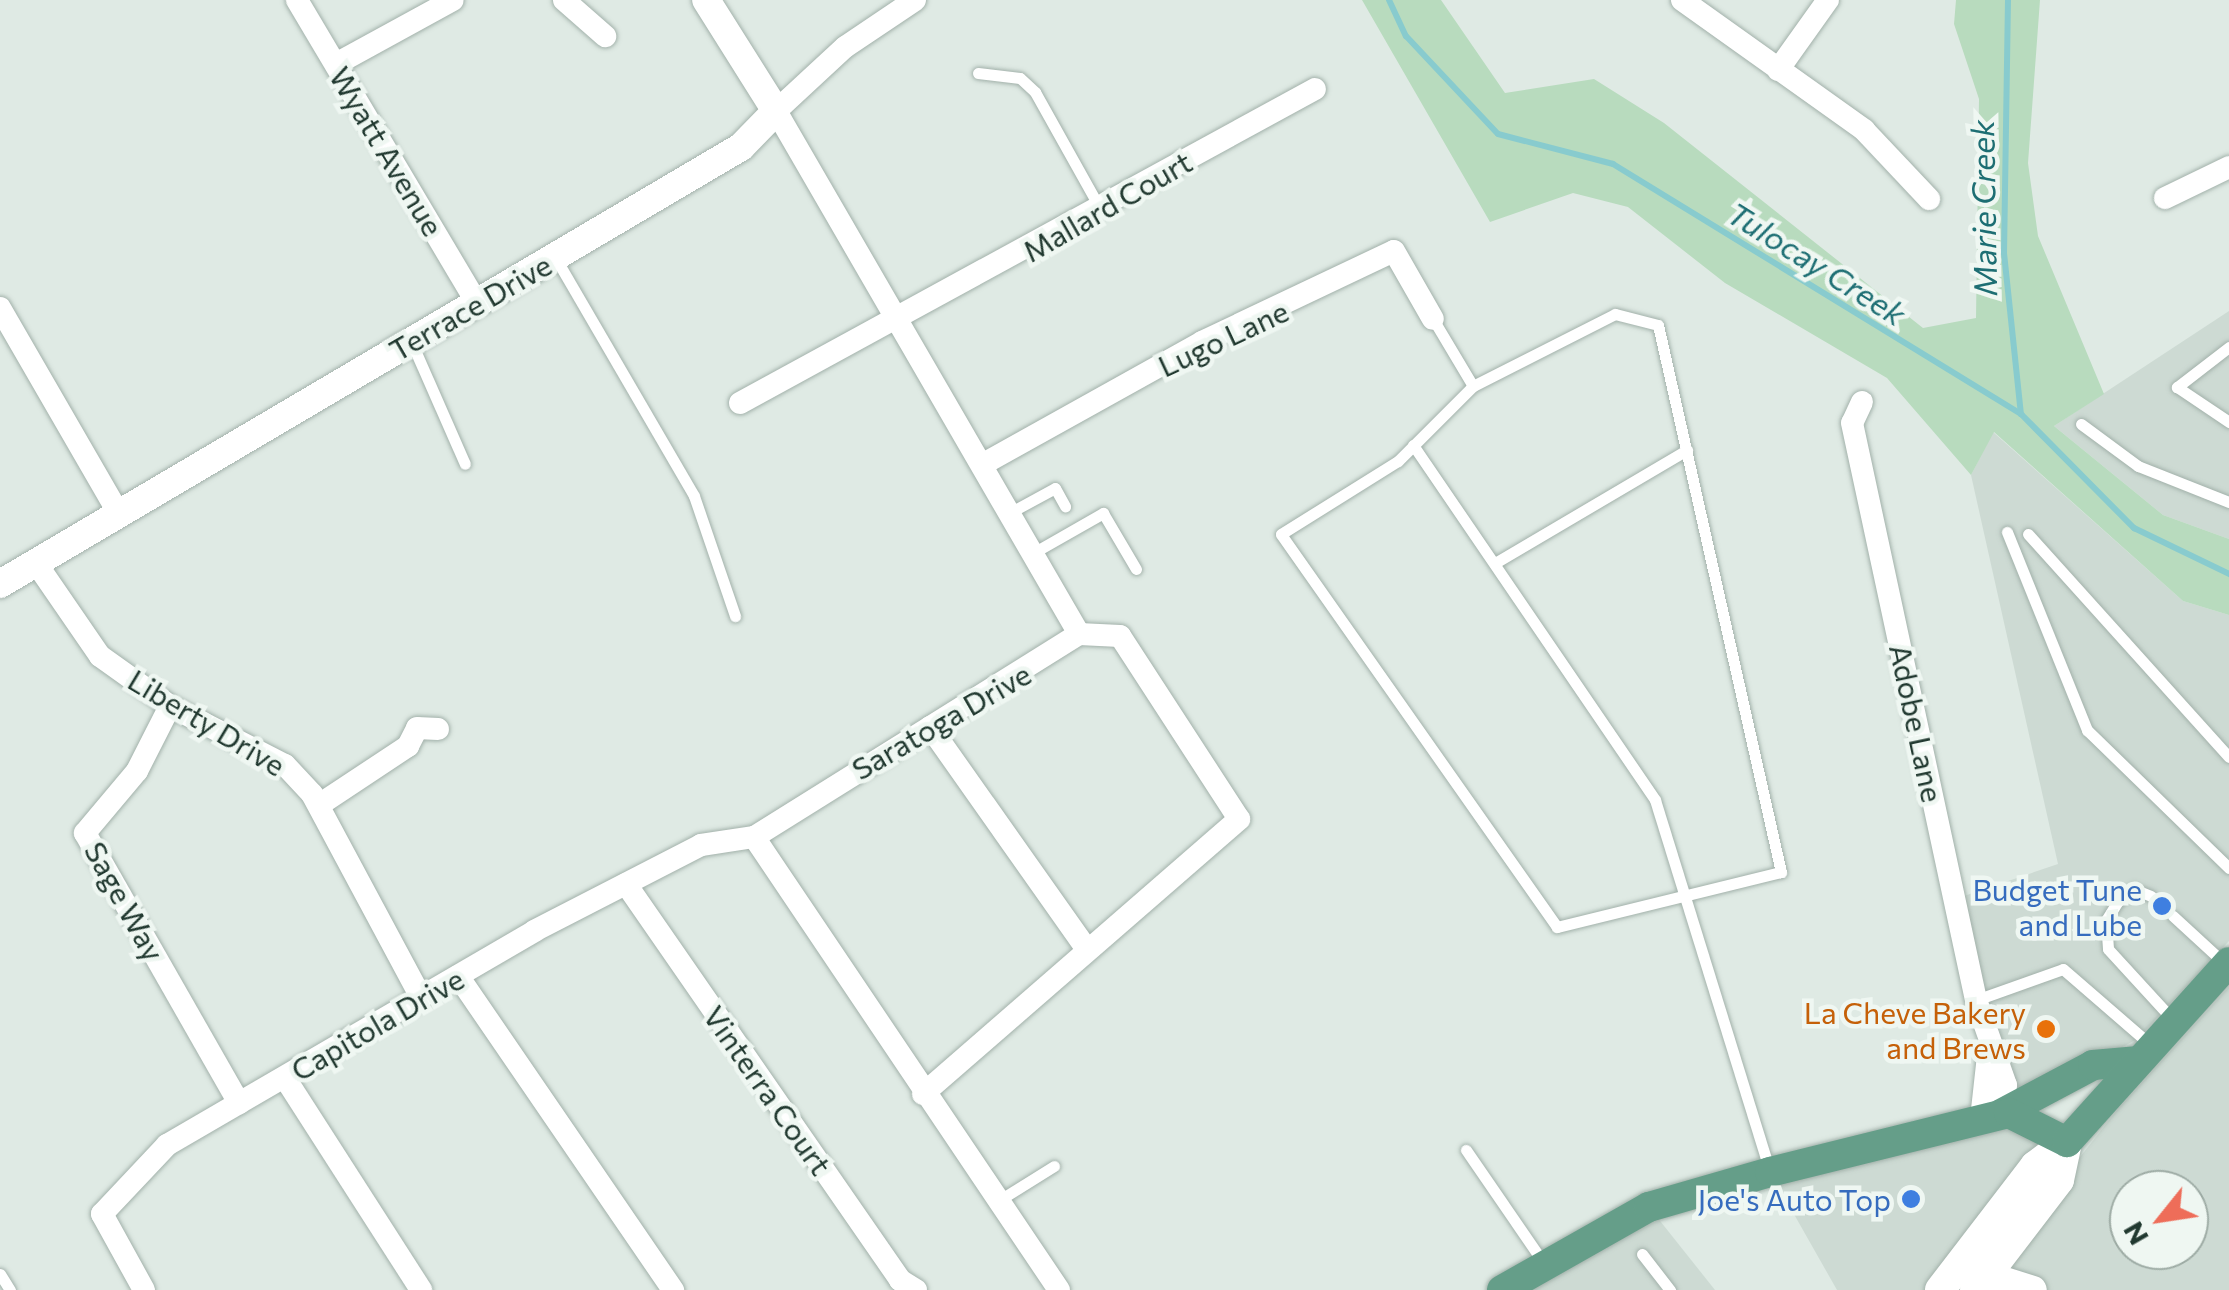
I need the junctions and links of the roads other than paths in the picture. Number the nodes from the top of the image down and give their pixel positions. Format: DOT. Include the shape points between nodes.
graph roads {
  1 [pos="298,0"];
  2 [pos="453,0"];
  3 [pos="564,0"];
  4 [pos="706,0"];
  5 [pos="916,0"];
  6 [pos="1682,0"];
  7 [pos="1828,0"];
  8 [pos="605,36"];
  9 [pos="336,64"];
  10 [pos="1778,70"];
  11 [pos="978,73"];
  12 [pos="1315,89"];
  13 [pos="776,111"];
  14 [pos="2229,166"];
  15 [pos="2165,198"];
  16 [pos="1930,199"];
  17 [pos="1101,210"];
  18 [pos="555,257"];
  19 [pos="476,303"];
  20 [pos="0,308"];
  21 [pos="1433,318"];
  22 [pos="900,323"];
  23 [pos="411,342"];
  24 [pos="2229,347"];
  25 [pos="1473,386"];
  26 [pos="1862,402"];
  27 [pos="740,404"];
  28 [pos="2229,422"];
  29 [pos="2080,424"];
  30 [pos="1413,445"];
  31 [pos="1687,450"];
  32 [pos="985,463"];
  33 [pos="466,464"];
  34 [pos="2229,502"];
  35 [pos="1065,506"];
  36 [pos="1011,512"];
  37 [pos="119,514"];
  38 [pos="2007,532"];
  39 [pos="2028,534"];
  40 [pos="1034,553"];
  41 [pos="1495,563"];
  42 [pos="36,564"];
  43 [pos="1136,569"];
  44 [pos="0,584"];
  45 [pos="735,616"];
  46 [pos="1079,634"];
  47 [pos="170,706"];
  48 [pos="930,727"];
  49 [pos="438,729"];
  50 [pos="2229,756"];
  51 [pos="320,805"];
  52 [pos="754,838"];
  53 [pos="2229,868"];
  54 [pos="626,884"];
  55 [pos="1686,896"];
  56 [pos="2152,896"];
  57 [pos="2173,916"];
  58 [pos="1084,945"];
  59 [pos="2228,964"];
  60 [pos="458,976"];
  61 [pos="421,998"];
  62 [pos="1976,1000"];
  63 [pos="2174,1021"];
  64 [pos="2145,1053"];
  65 [pos="285,1078"];
  66 [pos="923,1094"];
  67 [pos="239,1103"];
  68 [pos="1991,1117"];
  69 [pos="2067,1142"];
  70 [pos="1466,1150"];
  71 [pos="1054,1166"];
  72 [pos="1770,1172"];
  73 [pos="998,1202"];
  74 [pos="1642,1254"];
  75 [pos="0,1274"];
  76 [pos="1522,1280"];
  77 [pos="1981,1283"];
  78 [pos="10,1290"];
  79 [pos="144,1290"];
  80 [pos="421,1290"];
  81 [pos="673,1290"];
  82 [pos="916,1290"];
  83 [pos="1060,1290"];
  84 [pos="1670,1290"];
  85 [pos="1940,1290"];
  86 [pos="2033,1290"];
  1 -- 9 [label="street, Wyatt Avenue"];
  2 -- 9 [label="street"];
  3 -- 8 [label="street"];
  4 -- 13 [label="street"];
  5 -- 13 [label="street, Terrace Drive" via="844,47"];
  6 -- 10 [label="street"];
  7 -- 10 [label="street"];
  9 -- 19 [label="street, Wyatt Avenue"];
  10 -- 16 [label="street" via="1864,130"];
  11 -- 17 [label="lane" via="1020,78 1035,92"];
  12 -- 17 [label="street, Mallard Court"];
  13 -- 18 [label="street, Terrace Drive" via="741,147"];
  13 -- 22 [label="street"];
  14 -- 15 [label="street"];
  17 -- 22 [label="street, Mallard Court"];
  18 -- 19 [label="street, Terrace Drive"];
  18 -- 45 [label="lane" via="694,496"];
  19 -- 23 [label="street, Terrace Drive"];
  20 -- 37 [label="street"];
  21 -- 25 [label="lane"];
  21 -- 32 [label="street, Lugo Lane" via="1394,251 1202,342"];
  22 -- 27 [label="street, Mallard Court"];
  22 -- 32 [label="street"];
  23 -- 33 [label="lane"];
  23 -- 37 [label="street, Terrace Drive"];
  24 -- 28 [label="lane" via="2177,387"];
  25 -- 30 [label="lane"];
  25 -- 31 [label="lane" via="1592,320 1615,314 1658,325"];
  26 -- 62 [label="street, Adobe Lane" via="1852,423"];
  29 -- 34 [label="lane" via="2138,466"];
  30 -- 41 [label="lane"];
  30 -- 55 [label="lane" via="1281,534 1557,927"];
  31 -- 41 [label="lane"];
  31 -- 55 [label="lane" via="1781,872"];
  32 -- 36 [label="street"];
  35 -- 36 [label="lane" via="1055,488"];
  36 -- 40 [label="street"];
  37 -- 42 [label="street, Terrace Drive"];
  38 -- 53 [label="lane" via="2087,730"];
  39 -- 50 [label="lane"];
  40 -- 43 [label="lane" via="1104,514"];
  40 -- 46 [label="street"];
  41 -- 55 [label="lane" via="1655,800"];
  42 -- 44 [label="street, Terrace Drive"];
  42 -- 47 [label="street, Liberty Drive" via="100,656"];
  46 -- 48 [label="street, Saratoga Drive"];
  46 -- 58 [label="street" via="1120,636 1240,818"];
  47 -- 51 [label="street, Liberty Drive" via="285,765"];
  47 -- 67 [label="street, Sage Way" via="137,772 86,833"];
  48 -- 52 [label="street, Saratoga Drive"];
  48 -- 58 [label="street"];
  49 -- 51 [label="street" via="417,728 408,746"];
  51 -- 61 [label="street, Liberty Drive"];
  52 -- 54 [label="street, Capitola Drive" via="701,845"];
  52 -- 66 [label="street"];
  54 -- 60 [label="street, Capitola Drive"];
  54 -- 82 [label="street, Vinterra Court" via="900,1280"];
  55 -- 72 [label="lane"];
  56 -- 63 [label="lane" via="2134,889 2118,901 2106,920 2108,949"];
  57 -- 59 [label="lane"];
  58 -- 66 [label="street"];
  59 -- 63 [label="main road"];
  60 -- 61 [label="street, Capitola Drive"];
  60 -- 81 [label="street"];
  61 -- 65 [label="street, Capitola Drive"];
  62 -- 64 [label="lane" via="2064,968"];
  62 -- 68 [label="street, Adobe Lane" via="2006,1084"];
  63 -- 64 [label="main road"];
  64 -- 68 [label="main road" via="2093,1065"];
  64 -- 69 [label="main road"];
  65 -- 67 [label="street, Capitola Drive"];
  65 -- 80 [label="street"];
  66 -- 73 [label="street"];
  67 -- 79 [label="street, Capitola Drive" via="168,1144 102,1214"];
  68 -- 69 [label="main road" via="2033,1118"];
  68 -- 72 [label="main road"];
  69 -- 77 [label="main road" via="2059,1180"];
  69 -- 85 [label="main road" via="2035,1166"];
  70 -- 76 [label="lane"];
  71 -- 73 [label="lane"];
  72 -- 76 [label="main road" via="1650,1207"];
  73 -- 83 [label="street"];
  74 -- 84 [label="lane"];
  75 -- 78 [label="lane"];
  77 -- 86 [label="street"];
}
